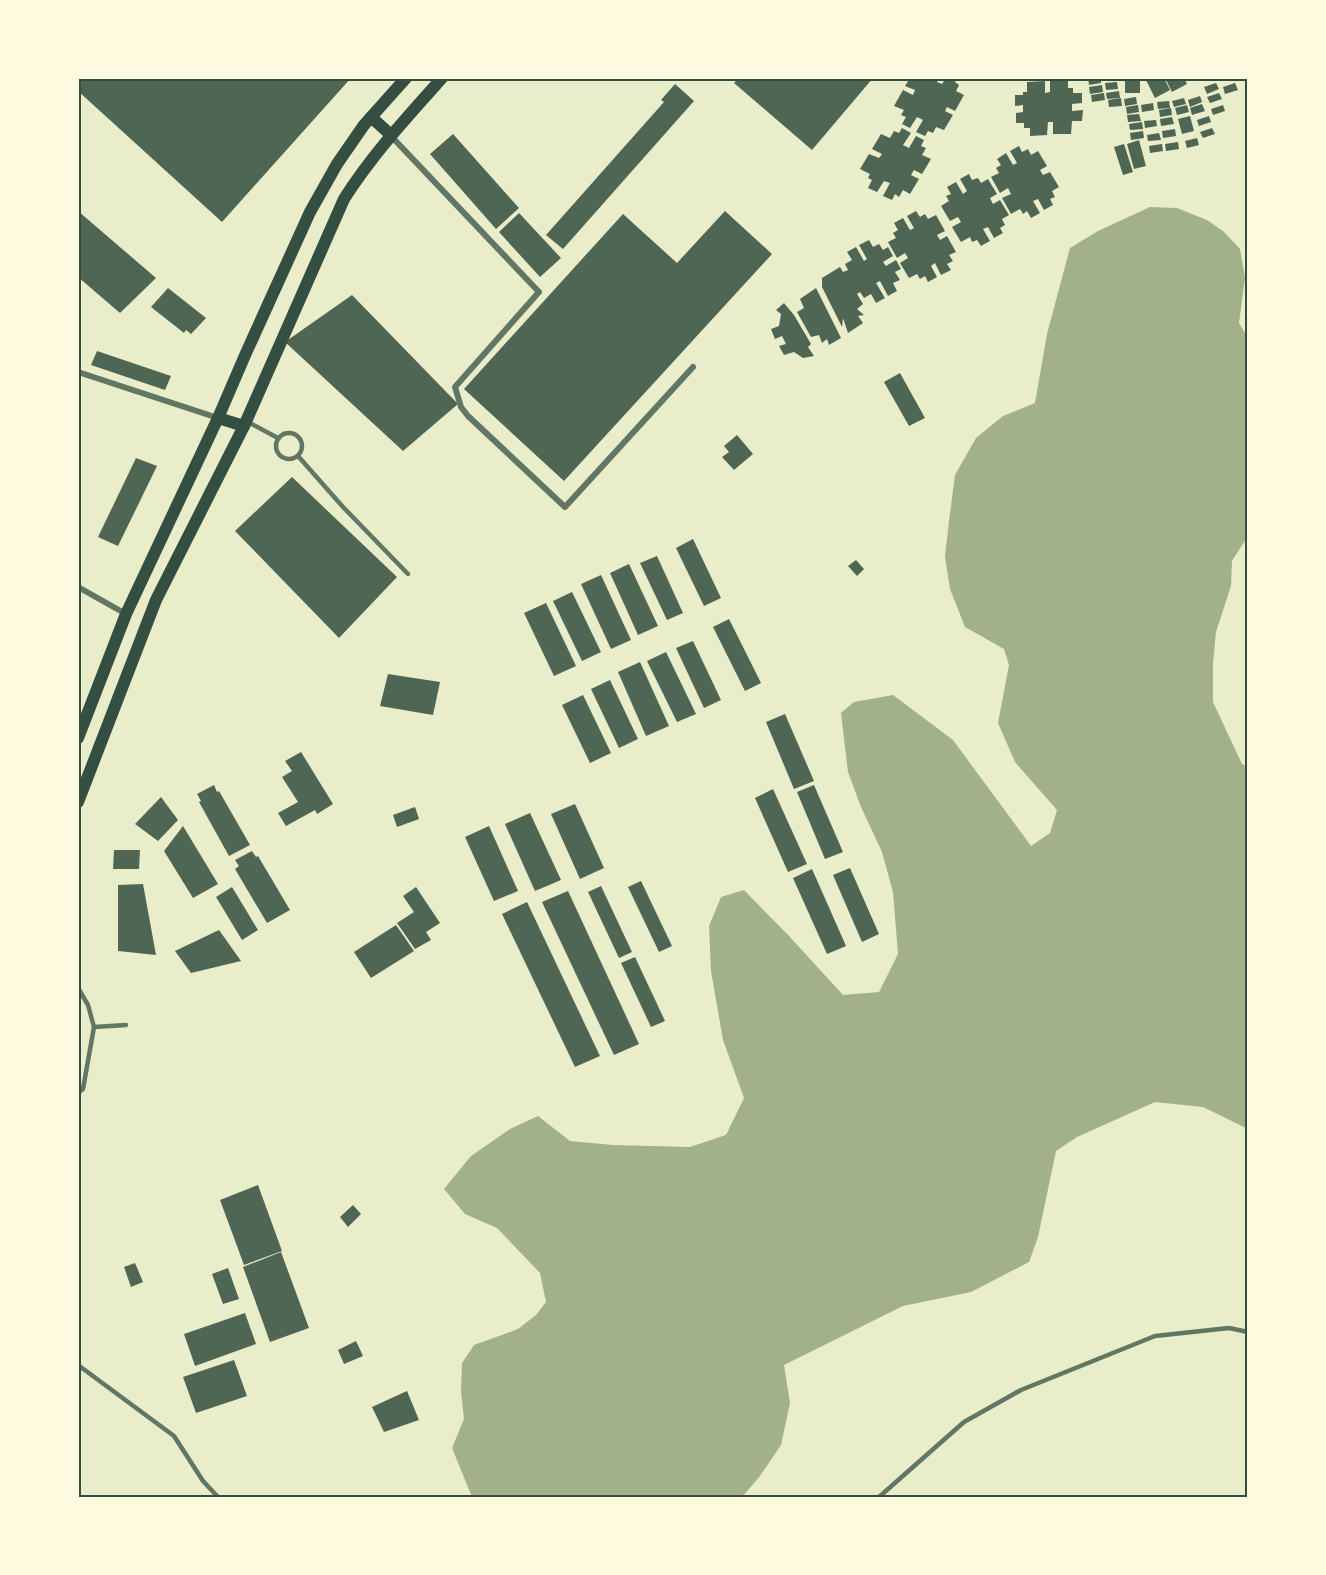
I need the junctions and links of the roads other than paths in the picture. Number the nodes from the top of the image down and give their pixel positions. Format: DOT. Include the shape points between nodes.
graph roads {
  1 [pos="406,78"];
  2 [pos="442,78"];
  3 [pos="371,117"];
  4 [pos="390,136"];
  5 [pos="693,367"];
  6 [pos="78,372"];
  7 [pos="218,418"];
  8 [pos="245,424"];
  9 [pos="278,438"];
  10 [pos="298,456"];
  11 [pos="408,574"];
  12 [pos="78,587"];
  13 [pos="126,614"];
  14 [pos="78,738"];
  15 [pos="78,802"];
  16 [pos="78,988"];
  17 [pos="126,1025"];
  18 [pos="94,1027"];
  19 [pos="78,1093"];
  20 [pos="1248,1332"];
  21 [pos="78,1365"];
  22 [pos="218,1497"];
  23 [pos="879,1497"];
  1 -- 3 [label="main road"];
  2 -- 4 [label="main road"];
  3 -- 4 [label="main road"];
  3 -- 7 [label="main road" via="337,164 310,212"];
  4 -- 5 [label="street" via="539,292 455,387 468,416 565,507"];
  4 -- 8 [label="main road" via="345,199"];
  6 -- 7 [label="street"];
  7 -- 8 [label="main road"];
  7 -- 13 [label="main road"];
  8 -- 9 [label="lane"];
  8 -- 15 [label="main road" via="156,600"];
  9 -- 10 [label="lane" via="276,446 281,457"];
  9 -- 10 [label="lane" via="289,433 297,436 302,443"];
  10 -- 11 [label="lane"];
  12 -- 13 [label="street"];
  13 -- 14 [label="main road"];
  16 -- 18 [label="lane"];
  17 -- 18 [label="lane"];
  18 -- 19 [label="lane"];
  20 -- 23 [label="lane" via="1229,1328 1155,1336 1021,1390 964,1422"];
  21 -- 22 [label="lane" via="174,1436"];
}
